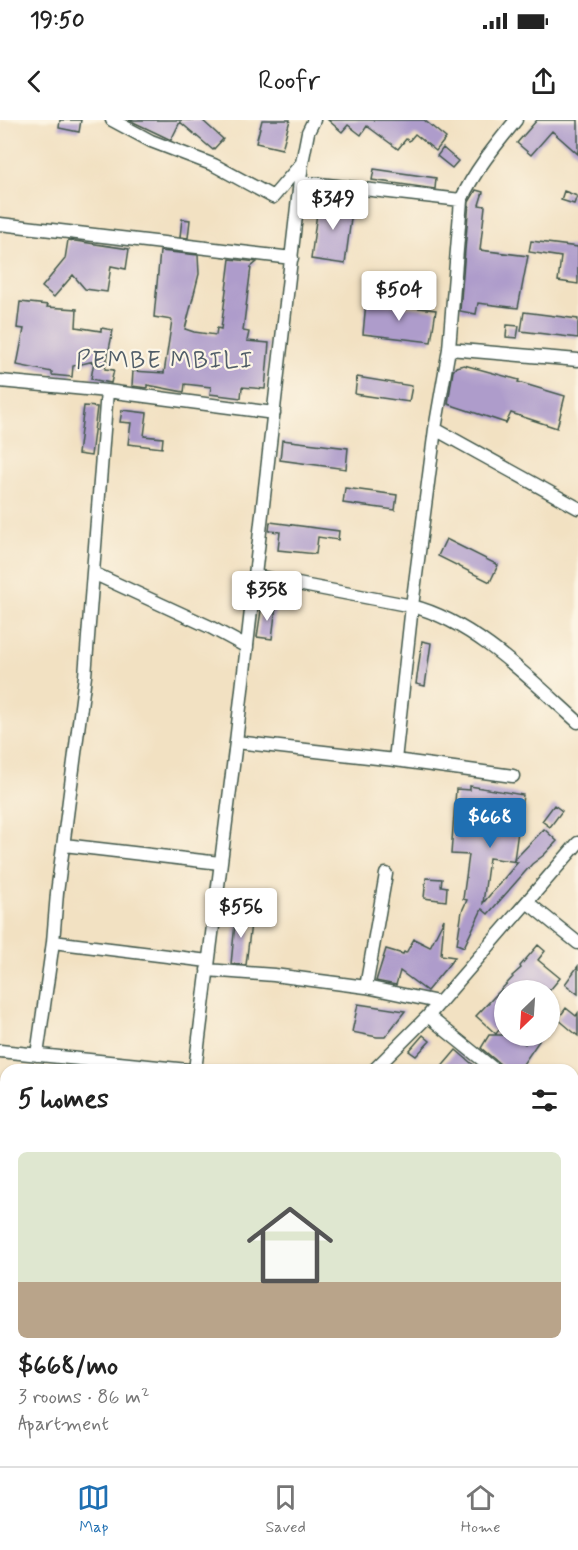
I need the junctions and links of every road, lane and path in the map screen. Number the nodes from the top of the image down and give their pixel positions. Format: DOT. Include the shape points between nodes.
graph roads {
  1 [pos="314,120"];
  2 [pos="516,120"];
  3 [pos="116,121"];
  4 [pos="302,163"];
  5 [pos="300,182"];
  6 [pos="461,200"];
  7 [pos="0,224"];
  8 [pos="292,258"];
  9 [pos="449,350"];
  10 [pos="578,360"];
  11 [pos="0,381"];
  12 [pos="107,391"];
  13 [pos="274,413"];
  14 [pos="435,429"];
  15 [pos="578,508"];
  16 [pos="93,573"];
  17 [pos="256,576"];
  18 [pos="412,606"];
  19 [pos="247,647"];
  20 [pos="578,722"];
  21 [pos="236,742"];
  22 [pos="395,760"];
  23 [pos="513,776"];
  24 [pos="578,843"];
  25 [pos="64,845"];
  26 [pos="220,863"];
  27 [pos="386,874"];
  28 [pos="527,902"];
  29 [pos="53,942"];
  30 [pos="578,943"];
  31 [pos="207,966"];
  32 [pos="366,987"];
  33 [pos="438,1002"];
  34 [pos="428,1016"];
  35 [pos="0,1051"];
  36 [pos="36,1055"];
  37 [pos="127,1064"];
  38 [pos="196,1064"];
  39 [pos="380,1064"];
  40 [pos="488,1064"];
  1 -- 4 [label="street"];
  2 -- 6 [label="street" via="471,178"];
  3 -- 4 [label="street" via="151,141 214,165 273,197"];
  4 -- 5 [label="street"];
  5 -- 6 [label="street"];
  5 -- 8 [label="street"];
  6 -- 9 [label="street"];
  7 -- 8 [label="street"];
  8 -- 13 [label="street"];
  9 -- 10 [label="street"];
  9 -- 14 [label="street"];
  11 -- 12 [label="street"];
  12 -- 13 [label="street"];
  12 -- 16 [label="street"];
  13 -- 17 [label="street"];
  14 -- 15 [label="street"];
  14 -- 18 [label="street"];
  16 -- 19 [label="street"];
  16 -- 25 [label="street"];
  17 -- 18 [label="street"];
  17 -- 19 [label="street"];
  18 -- 20 [label="street" via="452,620 501,655"];
  18 -- 22 [label="street"];
  19 -- 21 [label="street"];
  21 -- 22 [label="street"];
  21 -- 26 [label="street"];
  22 -- 23 [label="street"];
  24 -- 28 [label="street"];
  25 -- 26 [label="street"];
  25 -- 29 [label="street"];
  26 -- 31 [label="street"];
  27 -- 32 [label="street"];
  28 -- 30 [label="street"];
  28 -- 33 [label="street"];
  29 -- 31 [label="street"];
  29 -- 36 [label="street"];
  31 -- 32 [label="street"];
  31 -- 38 [label="street"];
  32 -- 33 [label="street"];
  33 -- 34 [label="street"];
  34 -- 39 [label="street"];
  34 -- 40 [label="street"];
  35 -- 36 [label="street"];
  36 -- 37 [label="street"];
}
